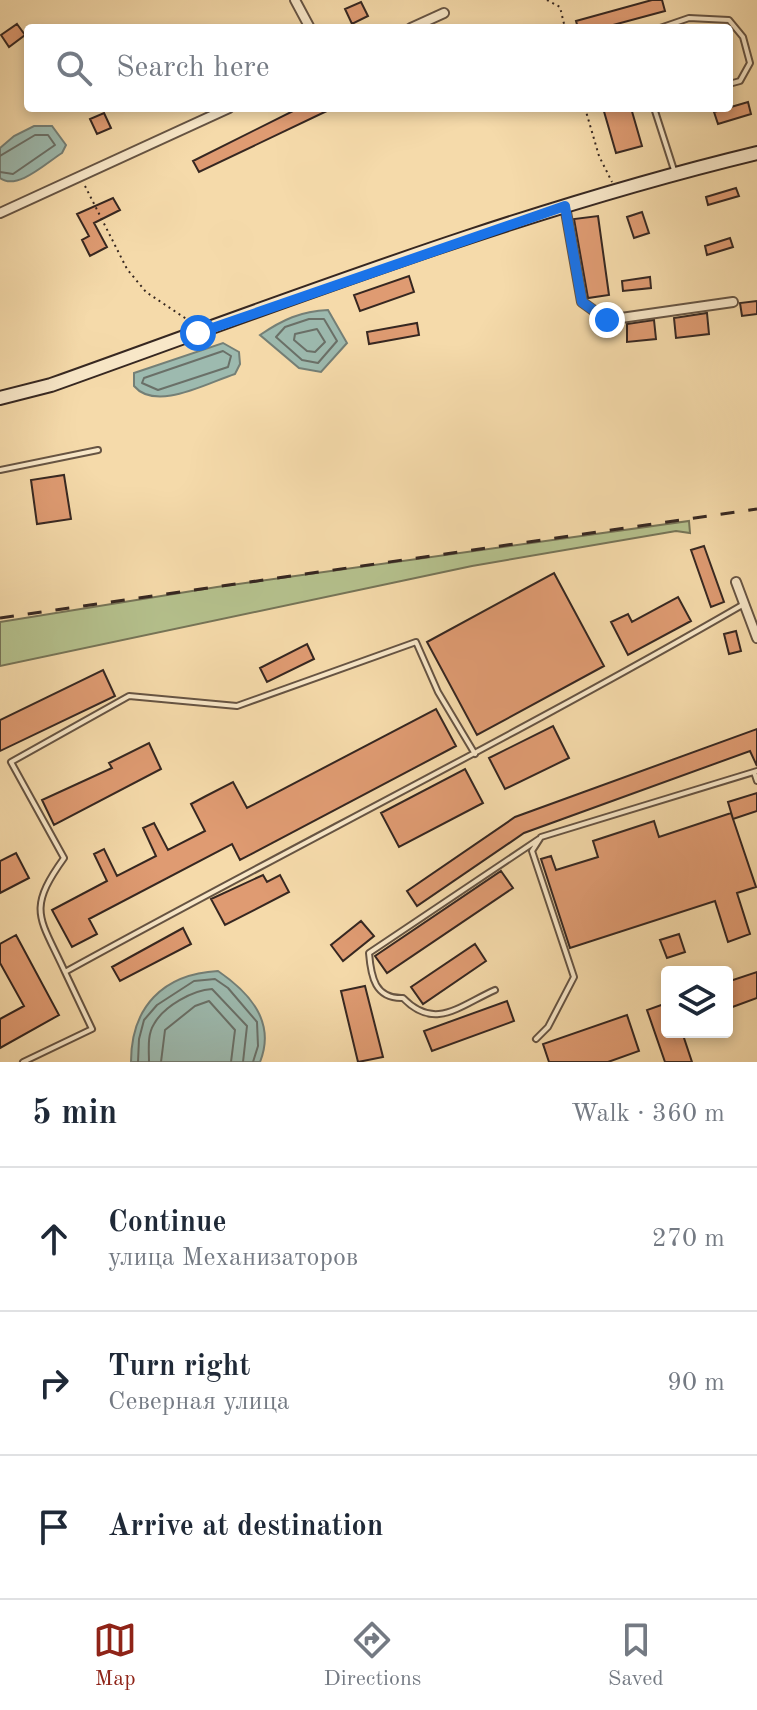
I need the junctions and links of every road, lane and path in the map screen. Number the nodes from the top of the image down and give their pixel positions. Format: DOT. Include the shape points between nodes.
graph roads {
  1 [pos="295,0"];
  2 [pos="547,0"];
  3 [pos="444,13"];
  4 [pos="308,24"];
  5 [pos="420,24"];
  6 [pos="564,24"];
  7 [pos="672,24"];
  8 [pos="732,24"];
  9 [pos="733,25"];
  10 [pos="733,83"];
  11 [pos="220,112"];
  12 [pos="586,112"];
  13 [pos="655,112"];
  14 [pos="757,153"];
  15 [pos="675,173"];
  16 [pos="78,175"];
  17 [pos="616,190"];
  18 [pos="565,206"];
  19 [pos="0,213"];
  20 [pos="733,302"];
  21 [pos="198,333"];
  22 [pos="0,398"];
  23 [pos="98,450"];
  24 [pos="0,470"];
  25 [pos="736,582"];
  26 [pos="744,604"];
  27 [pos="757,638"];
  28 [pos="475,754"];
  29 [pos="756,771"];
  30 [pos="757,781"];
  31 [pos="541,837"];
  32 [pos="65,972"];
  33 [pos="495,990"];
  34 [pos="536,1039"];
  35 [pos="33,1060"];
  36 [pos="23,1062"];
  1 -- 4 [label="street"];
  2 -- 6 [label="path" via="560,7"];
  3 -- 5 [label="street"];
  7 -- 8 [label="lane" via="689,18"];
  9 -- 10 [label="lane" via="743,37 750,63 740,81"];
  11 -- 16 [label="street"];
  12 -- 17 [label="path"];
  13 -- 15 [label="lane"];
  14 -- 15 [label="street"];
  15 -- 17 [label="street"];
  16 -- 19 [label="street"];
  16 -- 21 [label="path" via="127,269 146,292 189,318"];
  17 -- 18 [label="street"];
  18 -- 20 [label="street" via="582,302 607,320"];
  18 -- 21 [label="street"];
  21 -- 22 [label="street"];
  23 -- 24 [label="lane"];
  25 -- 26 [label="street"];
  26 -- 27 [label="street"];
  26 -- 28 [label="lane"];
  28 -- 32 [label="lane"];
  28 -- 32 [label="lane" via="416,642 237,706 129,696 11,762 64,858 44,886 37,911"];
  29 -- 30 [label="lane"];
  29 -- 31 [label="lane"];
  31 -- 33 [label="lane" via="369,953 379,991 392,999 403,998 418,1014 435,1016"];
  31 -- 34 [label="lane" via="532,851 574,977"];
  32 -- 35 [label="lane" via="92,1029"];
  35 -- 36 [label="lane"];
}
